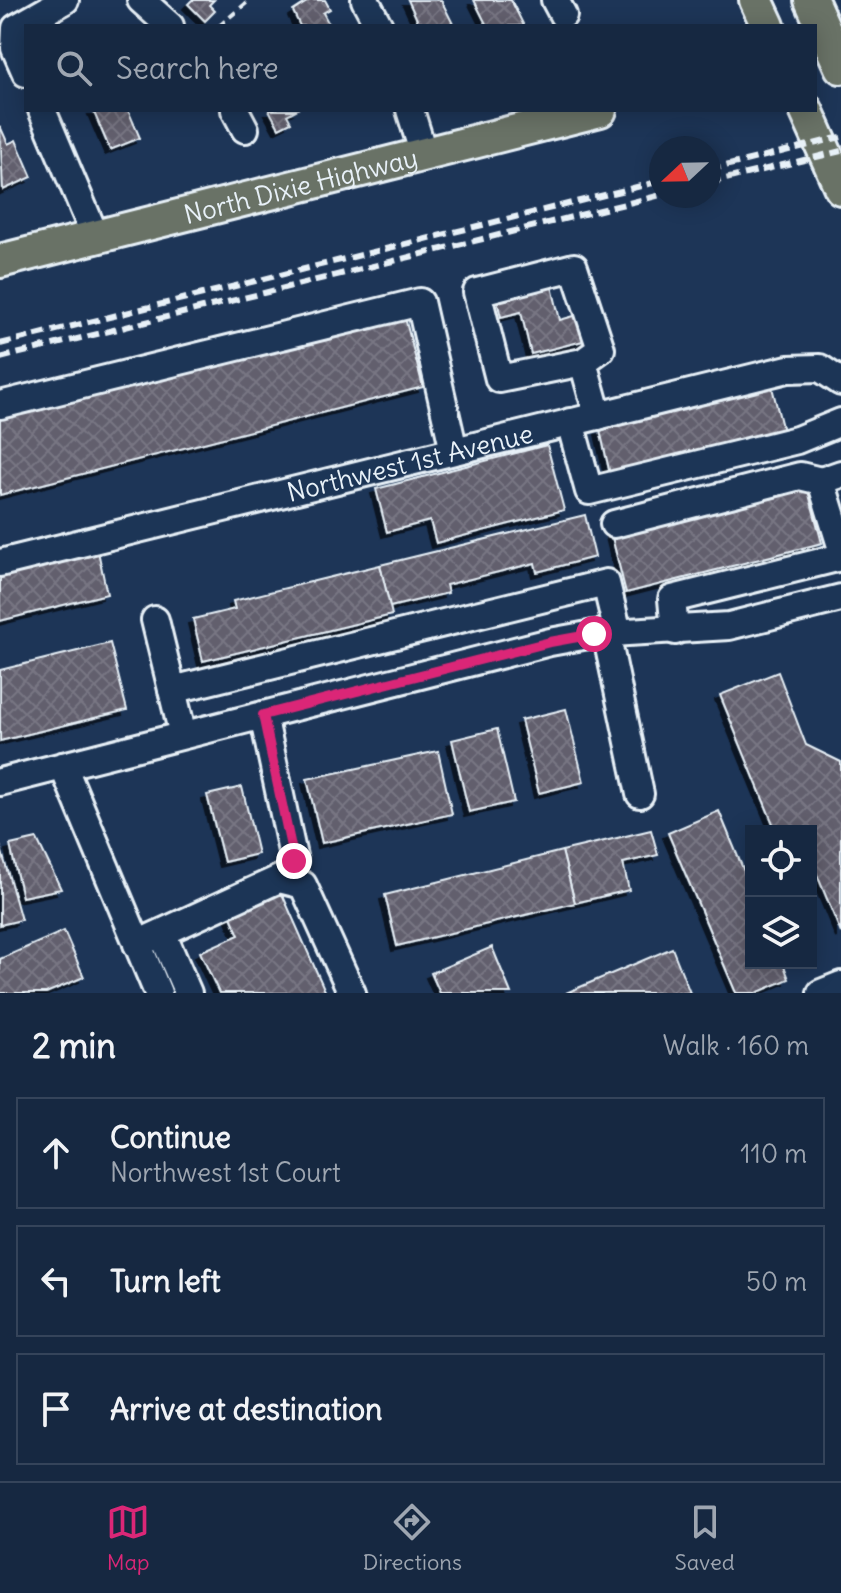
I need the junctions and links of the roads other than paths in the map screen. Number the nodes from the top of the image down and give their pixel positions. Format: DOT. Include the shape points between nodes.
graph roads {
  1 [pos="65,0"];
  2 [pos="141,0"];
  3 [pos="365,0"];
  4 [pos="756,0"];
  5 [pos="811,0"];
  6 [pos="168,24"];
  7 [pos="378,24"];
  8 [pos="767,24"];
  9 [pos="833,57"];
  10 [pos="24,68"];
  11 [pos="43,112"];
  12 [pos="411,112"];
  13 [pos="592,112"];
  14 [pos="807,112"];
  15 [pos="424,155"];
  16 [pos="841,188"];
  17 [pos="96,238"];
  18 [pos="0,261"];
  19 [pos="583,362"];
  20 [pos="830,375"];
  21 [pos="0,405"];
  22 [pos="598,416"];
  23 [pos="570,422"];
  24 [pos="841,422"];
  25 [pos="454,451"];
  26 [pos="831,478"];
  27 [pos="614,524"];
  28 [pos="841,546"];
  29 [pos="841,557"];
  30 [pos="0,563"];
  31 [pos="806,566"];
  32 [pos="841,598"];
  33 [pos="815,605"];
  34 [pos="155,620"];
  35 [pos="675,631"];
  36 [pos="612,633"];
  37 [pos="392,635"];
  38 [pos="404,679"];
  39 [pos="172,690"];
  40 [pos="263,715"];
  41 [pos="183,735"];
  42 [pos="63,766"];
  43 [pos="0,782"];
  44 [pos="640,794"];
  45 [pos="286,870"];
  46 [pos="162,933"];
  47 [pos="137,944"];
  48 [pos="841,985"];
  49 [pos="158,993"];
  50 [pos="188,993"];
  51 [pos="352,993"];
  52 [pos="821,993"];
  1 -- 10 [label="street" via="16,28 15,48"];
  2 -- 6 [label="street"];
  3 -- 7 [label="street"];
  4 -- 8 [label="main road"];
  5 -- 9 [label="main road"];
  11 -- 17 [label="street"];
  12 -- 15 [label="street"];
  13 -- 15 [label="main road, North Dixie Highway"];
  14 -- 16 [label="main road"];
  15 -- 17 [label="main road, North Dixie Highway"];
  17 -- 18 [label="main road, North Dixie Highway"];
  19 -- 19 [label="street" via="601,349 574,267 477,292 499,379"];
  19 -- 22 [label="street"];
  20 -- 22 [label="street, Northwest 1st Avenue" via="788,369"];
  21 -- 25 [label="street" via="420,302"];
  22 -- 23 [label="street, Northwest 1st Avenue"];
  23 -- 24 [label="street" via="589,491 797,440"];
  23 -- 25 [label="street, Northwest 1st Avenue"];
  25 -- 30 [label="street, Northwest 1st Avenue"];
  26 -- 27 [label="street" via="800,476"];
  26 -- 28 [label="street"];
  29 -- 31 [label="street"];
  31 -- 33 [label="street"];
  31 -- 35 [label="street" via="672,599"];
  32 -- 33 [label="street"];
  33 -- 35 [label="street" via="729,626"];
  34 -- 39 [label="street"];
  35 -- 36 [label="street"];
  36 -- 37 [label="street" via="606,583"];
  36 -- 38 [label="street" via="550,642"];
  36 -- 44 [label="street"];
  37 -- 38 [label="street"];
  37 -- 39 [label="street"];
  38 -- 40 [label="street"];
  39 -- 41 [label="street"];
  40 -- 41 [label="street"];
  40 -- 45 [label="street"];
  41 -- 42 [label="street"];
  42 -- 43 [label="street"];
  42 -- 47 [label="street"];
  45 -- 46 [label="street"];
  45 -- 51 [label="street" via="303,885"];
  46 -- 47 [label="street"];
  46 -- 50 [label="street"];
  47 -- 49 [label="street"];
  48 -- 52 [label="street"];
}
